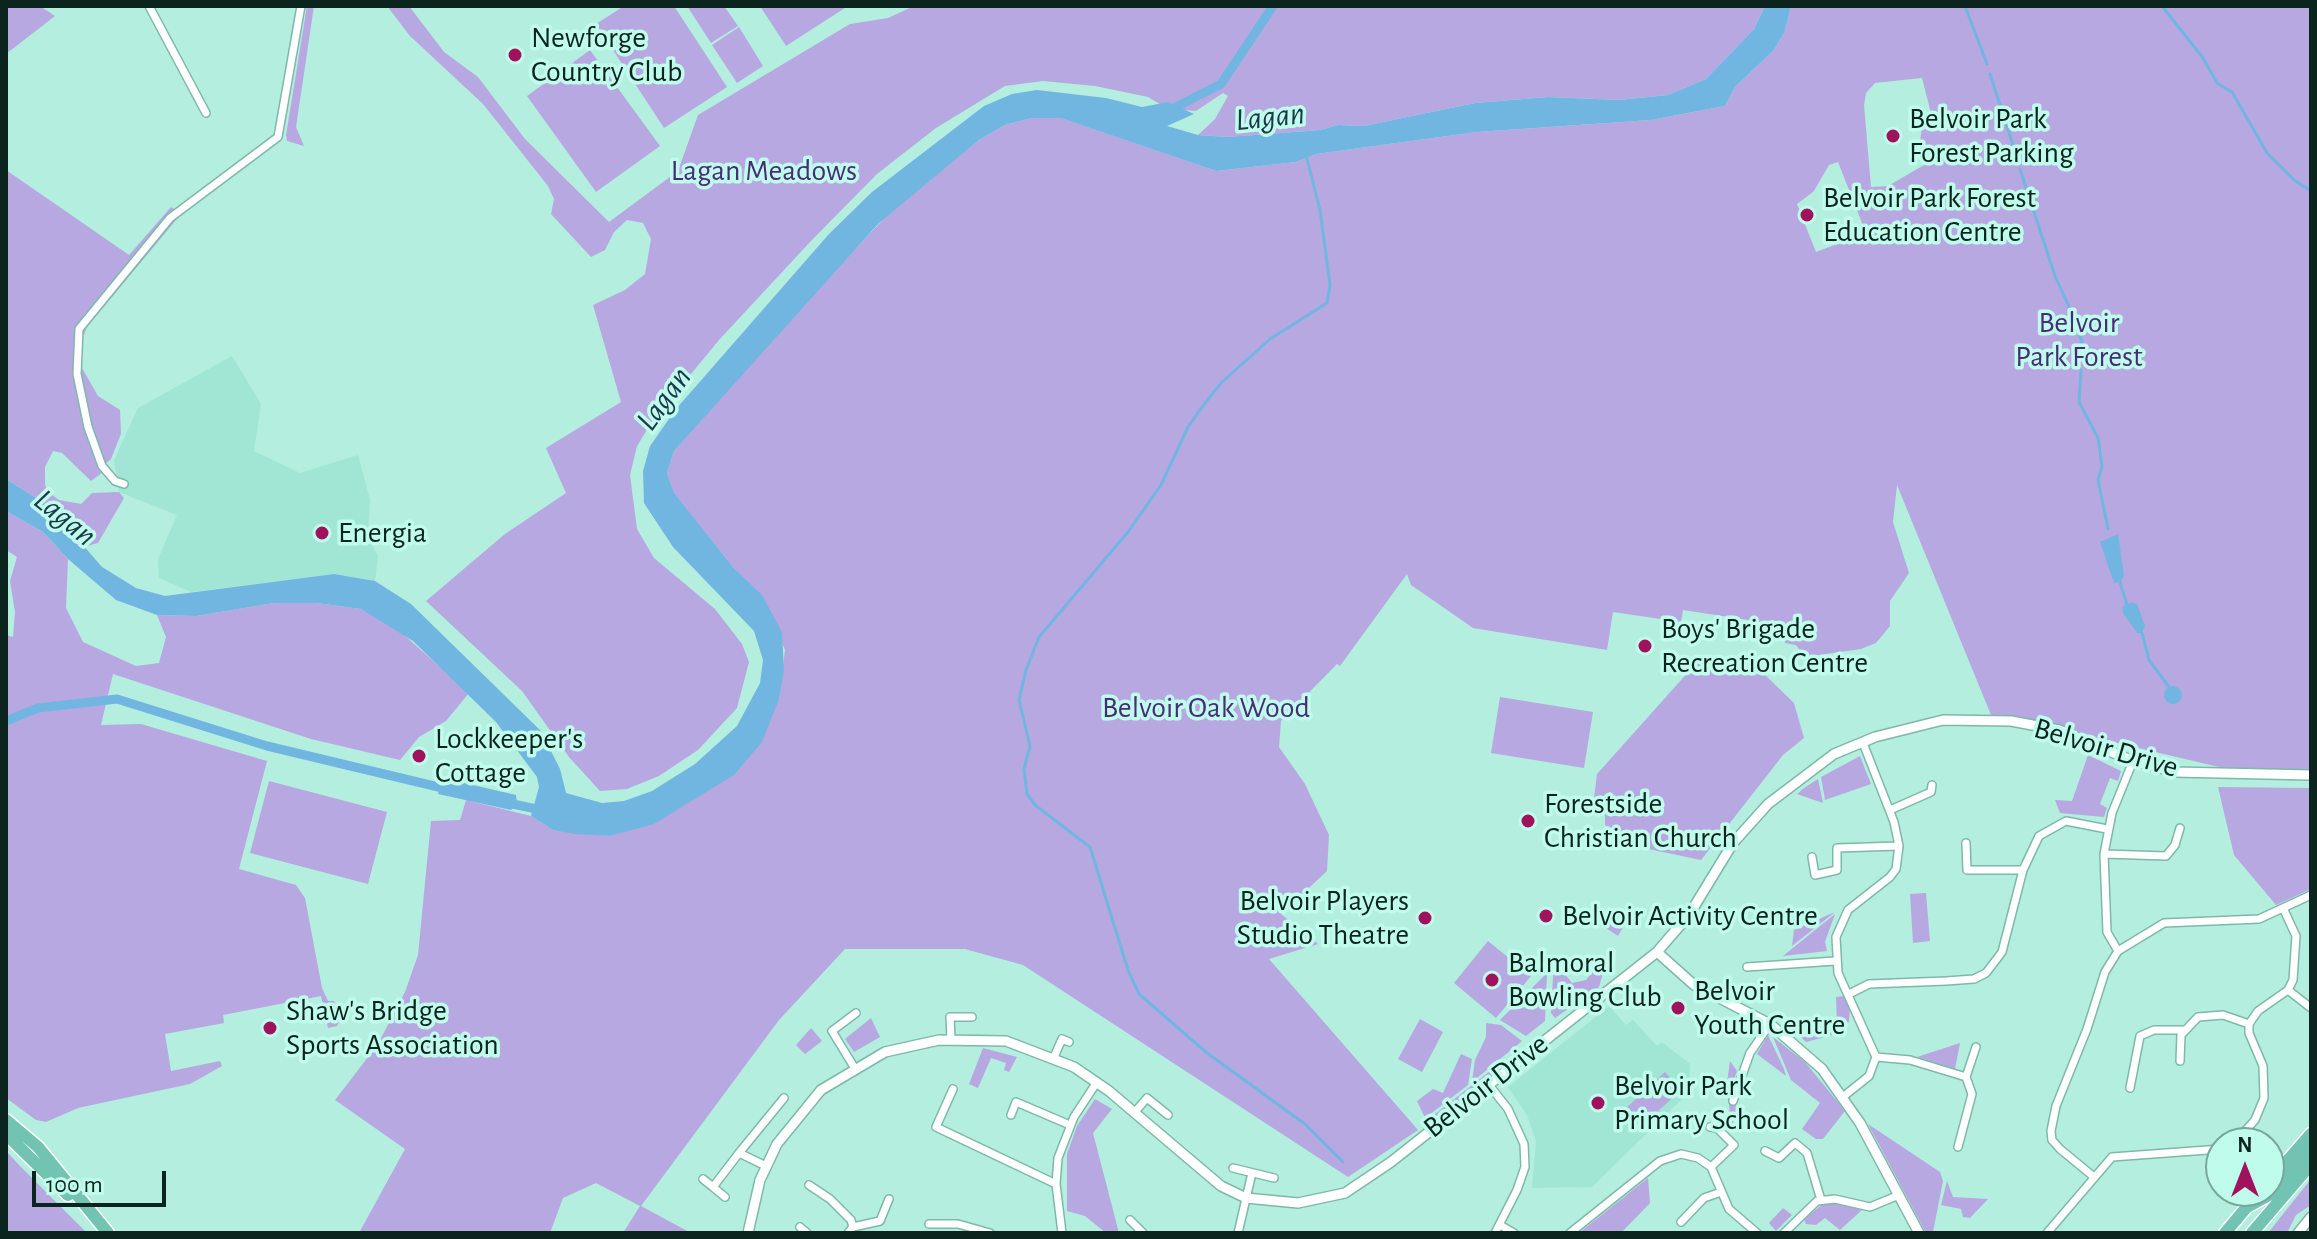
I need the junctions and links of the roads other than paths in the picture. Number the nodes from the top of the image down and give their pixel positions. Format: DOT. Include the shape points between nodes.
graph roads {
  1 [pos="149,6"];
  2 [pos="301,6"];
  3 [pos="206,113"];
  4 [pos="124,484"];
  5 [pos="1863,743"];
  6 [pos="2133,761"];
  7 [pos="2311,775"];
  8 [pos="1932,785"];
  9 [pos="1890,810"];
  10 [pos="2180,828"];
  11 [pos="2107,829"];
  12 [pos="1966,843"];
  13 [pos="1899,846"];
  14 [pos="2104,854"];
  15 [pos="1812,857"];
  16 [pos="2023,870"];
  17 [pos="2311,895"];
  18 [pos="2283,908"];
  19 [pos="2118,951"];
  20 [pos="1657,952"];
  21 [pos="1835,961"];
  22 [pos="1747,967"];
  23 [pos="2288,990"];
  24 [pos="1849,994"];
  25 [pos="2311,1008"];
  26 [pos="856,1013"];
  27 [pos="972,1017"];
  28 [pos="1770,1024"];
  29 [pos="2249,1024"];
  30 [pos="2184,1030"];
  31 [pos="951,1039"];
  32 [pos="1069,1042"];
  33 [pos="1976,1047"];
  34 [pos="1054,1057"];
  35 [pos="1876,1057"];
  36 [pos="2180,1061"];
  37 [pos="854,1067"];
  38 [pos="1966,1077"];
  39 [pos="1097,1082"];
  40 [pos="1489,1085"];
  41 [pos="2130,1088"];
  42 [pos="953,1089"];
  43 [pos="1844,1096"];
  44 [pos="784,1098"];
  45 [pos="1733,1101"];
  46 [pos="1134,1113"];
  47 [pos="1011,1115"];
  48 [pos="1168,1115"];
  49 [pos="6,1120"];
  50 [pos="1070,1125"];
  51 [pos="1710,1127"];
  52 [pos="2249,1127"];
  53 [pos="6,1134"];
  54 [pos="2311,1134"];
  55 [pos="1958,1147"];
  56 [pos="2311,1147"];
  57 [pos="2205,1150"];
  58 [pos="1765,1151"];
  59 [pos="739,1153"];
  60 [pos="2285,1164"];
  61 [pos="2311,1164"];
  62 [pos="766,1166"];
  63 [pos="1711,1167"];
  64 [pos="1233,1168"];
  65 [pos="1252,1173"];
  66 [pos="2094,1177"];
  67 [pos="2285,1177"];
  68 [pos="1274,1178"];
  69 [pos="703,1179"];
  70 [pos="1056,1184"];
  71 [pos="809,1185"];
  72 [pos="713,1187"];
  73 [pos="1721,1192"];
  74 [pos="1899,1195"];
  75 [pos="725,1197"];
  76 [pos="1246,1198"];
  77 [pos="889,1199"];
  78 [pos="1821,1200"];
  79 [pos="2247,1207"];
  80 [pos="2311,1217"];
  81 [pos="1130,1220"];
  82 [pos="1681,1222"];
  83 [pos="929,1224"];
  84 [pos="800,1227"];
  85 [pos="1497,1229"];
  86 [pos="851,1230"];
  87 [pos="1141,1232"];
  88 [pos="107,1233"];
  89 [pos="748,1233"];
  90 [pos="807,1233"];
  91 [pos="990,1233"];
  92 [pos="1062,1233"];
  93 [pos="1238,1233"];
  94 [pos="1514,1233"];
  95 [pos="1570,1233"];
  96 [pos="1757,1233"];
  97 [pos="1784,1233"];
  98 [pos="1919,1233"];
  99 [pos="2047,1233"];
  100 [pos="2225,1233"];
  101 [pos="2252,1233"];
  102 [pos="2298,1233"];
  1 -- 3 [label="street"];
  2 -- 4 [label="street" via="278,137 170,218 79,329 77,374 88,427 102,466"];
  5 -- 6 [label="street, Belvoir Drive" via="1915,725 1989,720 2059,730"];
  5 -- 9 [label="street"];
  5 -- 20 [label="street, Belvoir Drive" via="1834,754 1768,804 1733,843 1689,915"];
  6 -- 7 [label="street, Belvoir Drive" via="2175,772"];
  6 -- 11 [label="street"];
  8 -- 9 [label="street" via="1931,792"];
  9 -- 13 [label="street"];
  10 -- 14 [label="street" via="2166,856"];
  11 -- 14 [label="street"];
  11 -- 16 [label="street" via="2074,821 2057,825 2033,843"];
  12 -- 16 [label="street" via="1967,870"];
  13 -- 15 [label="street" via="1837,848 1837,870 1815,875"];
  13 -- 21 [label="street" via="1890,877 1848,910 1836,937"];
  14 -- 19 [label="street" via="2107,932"];
  16 -- 24 [label="street" via="2002,952 1986,973 1956,981 1869,984"];
  17 -- 18 [label="street"];
  18 -- 19 [label="street" via="2259,919 2164,923"];
  18 -- 23 [label="street" via="2296,936"];
  19 -- 66 [label="street" via="2105,972 2051,1131 2060,1149"];
  20 -- 28 [label="street" via="1694,985"];
  20 -- 40 [label="street, Belvoir Drive"];
  21 -- 22 [label="street"];
  21 -- 24 [label="street"];
  23 -- 25 [label="street"];
  23 -- 29 [label="street"];
  24 -- 35 [label="street"];
  26 -- 37 [label="street" via="832,1031"];
  27 -- 31 [label="street" via="950,1017"];
  28 -- 43 [label="street" via="1822,1069"];
  28 -- 45 [label="street" via="1750,1053"];
  29 -- 30 [label="street" via="2209,1014 2189,1022"];
  29 -- 52 [label="street" via="2263,1066 2264,1098"];
  30 -- 36 [label="street"];
  30 -- 41 [label="street" via="2154,1030 2140,1036"];
  31 -- 34 [label="street, Belvoir Drive" via="1006,1041"];
  31 -- 37 [label="street, Belvoir Drive" via="906,1045"];
  32 -- 34 [label="street" via="1062,1039"];
  33 -- 38 [label="street"];
  34 -- 39 [label="street, Belvoir Drive"];
  35 -- 38 [label="street" via="1910,1060"];
  35 -- 43 [label="street" via="1869,1076"];
  37 -- 62 [label="street, Belvoir Drive" via="809,1102"];
  38 -- 55 [label="street" via="1972,1094"];
  39 -- 46 [label="street, Belvoir Drive"];
  39 -- 50 [label="street"];
  40 -- 76 [label="street, Belvoir Drive" via="1345,1193 1298,1203"];
  40 -- 85 [label="street" via="1513,1117 1524,1144 1525,1167"];
  42 -- 70 [label="street" via="936,1127"];
  43 -- 74 [label="street"];
  44 -- 59 [label="street"];
  46 -- 48 [label="street" via="1147,1098"];
  46 -- 76 [label="street, Belvoir Drive" via="1221,1186"];
  47 -- 50 [label="street" via="1016,1102"];
  49 -- 88 [label="highway" via="38,1147"];
  50 -- 70 [label="street" via="1058,1158"];
  51 -- 63 [label="street" via="1734,1145"];
  53 -- 88 [label="highway"];
  54 -- 60 [label="highway"];
  56 -- 67 [label="highway"];
  57 -- 66 [label="street" via="2118,1155"];
  58 -- 78 [label="street" via="1779,1158 1795,1143 1807,1153"];
  59 -- 62 [label="street"];
  59 -- 72 [label="street"];
  61 -- 101 [label="highway"];
  62 -- 89 [label="street, Belvoir Drive"];
  63 -- 73 [label="street"];
  63 -- 95 [label="street" via="1689,1154 1671,1155"];
  64 -- 65 [label="street"];
  65 -- 68 [label="street"];
  65 -- 76 [label="street"];
  66 -- 99 [label="street"];
  69 -- 72 [label="street"];
  70 -- 92 [label="street"];
  71 -- 86 [label="street" via="851,1220"];
  72 -- 75 [label="street"];
  73 -- 82 [label="street" via="1704,1198"];
  73 -- 96 [label="street" via="1729,1209"];
  74 -- 78 [label="street" via="1870,1207"];
  74 -- 98 [label="street"];
  76 -- 93 [label="street"];
  77 -- 86 [label="street" via="880,1221"];
  78 -- 97 [label="street"];
  79 -- 100 [label="highway"];
  80 -- 102 [label="street"];
  81 -- 87 [label="street"];
  83 -- 91 [label="street" via="958,1224"];
  84 -- 90 [label="street"];
  85 -- 94 [label="street"];
}
